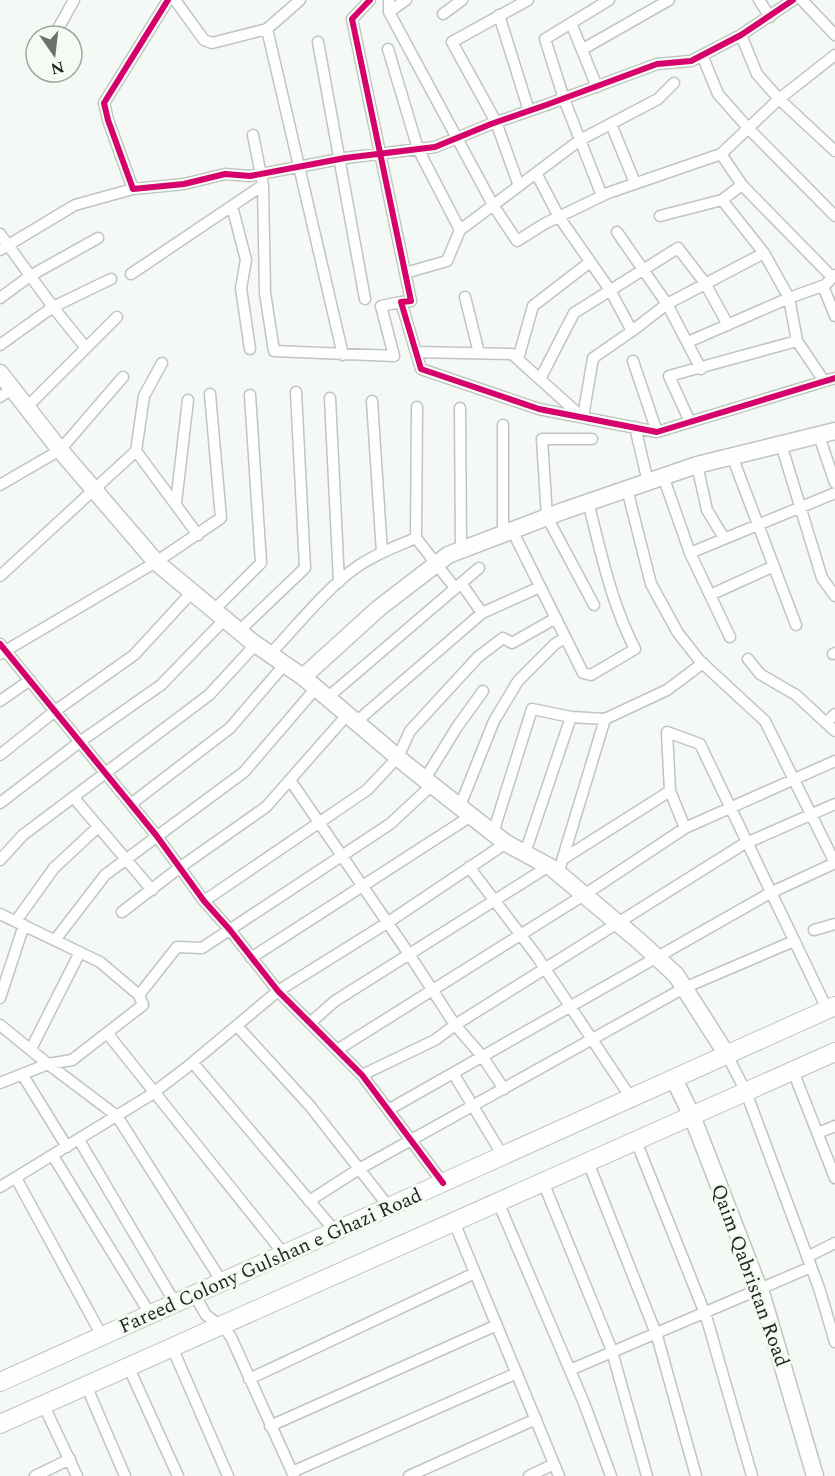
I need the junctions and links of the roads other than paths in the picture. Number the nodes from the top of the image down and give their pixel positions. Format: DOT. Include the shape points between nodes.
graph roads {
  1 [pos="74,0"];
  2 [pos="168,0"];
  3 [pos="175,0"];
  4 [pos="300,0"];
  5 [pos="370,0"];
  6 [pos="406,0"];
  7 [pos="462,0"];
  8 [pos="528,0"];
  9 [pos="609,0"];
  10 [pos="669,0"];
  11 [pos="759,0"];
  12 [pos="794,0"];
  13 [pos="802,0"];
  14 [pos="389,6"];
  15 [pos="443,14"];
  16 [pos="499,15"];
  17 [pos="770,17"];
  18 [pos="571,23"];
  19 [pos="61,24"];
  20 [pos="267,29"];
  21 [pos="741,35"];
  22 [pos="835,35"];
  23 [pos="318,42"];
  24 [pos="388,48"];
  25 [pos="583,49"];
  26 [pos="702,55"];
  27 [pos="835,55"];
  28 [pos="674,83"];
  29 [pos="597,87"];
  30 [pos="564,99"];
  31 [pos="779,99"];
  32 [pos="529,111"];
  33 [pos="496,122"];
  34 [pos="611,124"];
  35 [pos="749,129"];
  36 [pos="253,135"];
  37 [pos="457,138"];
  38 [pos="580,140"];
  39 [pos="418,149"];
  40 [pos="834,149"];
  41 [pos="379,154"];
  42 [pos="721,154"];
  43 [pos="338,160"];
  44 [pos="301,167"];
  45 [pos="536,173"];
  46 [pos="262,180"];
  47 [pos="635,183"];
  48 [pos="742,185"];
  49 [pos="519,186"];
  50 [pos="133,189"];
  51 [pos="602,196"];
  52 [pos="722,200"];
  53 [pos="232,206"];
  54 [pos="493,206"];
  55 [pos="660,216"];
  56 [pos="835,216"];
  57 [pos="559,217"];
  58 [pos="460,230"];
  59 [pos="617,232"];
  60 [pos="0,234"];
  61 [pos="98,238"];
  62 [pos="4,247"];
  63 [pos="764,253"];
  64 [pos="590,262"];
  65 [pos="643,270"];
  66 [pos="405,273"];
  67 [pos="131,274"];
  68 [pos="30,276"];
  69 [pos="834,276"];
  70 [pos="111,279"];
  71 [pos="705,283"];
  72 [pos="823,286"];
  73 [pos="610,290"];
  74 [pos="465,297"];
  75 [pos="0,298"];
  76 [pos="789,298"];
  77 [pos="365,299"];
  78 [pos="401,302"];
  79 [pos="667,304"];
  80 [pos="52,307"];
  81 [pos="835,316"];
  82 [pos="117,317"];
  83 [pos="728,325"];
  84 [pos="632,331"];
  85 [pos="797,341"];
  86 [pos="688,342"];
  87 [pos="0,345"];
  88 [pos="86,348"];
  89 [pos="250,349"];
  90 [pos="416,352"];
  91 [pos="479,353"];
  92 [pos="343,355"];
  93 [pos="518,359"];
  94 [pos="633,361"];
  95 [pos="162,363"];
  96 [pos="701,369"];
  97 [pos="0,373"];
  98 [pos="123,377"];
  99 [pos="835,378"];
  100 [pos="540,379"];
  101 [pos="824,381"];
  102 [pos="296,392"];
  103 [pos="6,393"];
  104 [pos="210,394"];
  105 [pos="250,395"];
  106 [pos="330,398"];
  107 [pos="188,400"];
  108 [pos="372,401"];
  109 [pos="417,407"];
  110 [pos="26,408"];
  111 [pos="460,408"];
  112 [pos="582,417"];
  113 [pos="690,422"];
  114 [pos="503,425"];
  115 [pos="634,428"];
  116 [pos="657,432"];
  117 [pos="827,433"];
  118 [pos="592,440"];
  119 [pos="781,444"];
  120 [pos="60,450"];
  121 [pos="136,451"];
  122 [pos="732,456"];
  123 [pos="697,465"];
  124 [pos="656,479"];
  125 [pos="835,483"];
  126 [pos="0,485"];
  127 [pos="627,489"];
  128 [pos="94,490"];
  129 [pos="835,493"];
  130 [pos="588,502"];
  131 [pos="176,503"];
  132 [pos="800,507"];
  133 [pos="547,517"];
  134 [pos="758,524"];
  135 [pos="507,532"];
  136 [pos="198,535"];
  137 [pos="416,538"];
  138 [pos="724,538"];
  139 [pos="461,549"];
  140 [pos="382,552"];
  141 [pos="690,553"];
  142 [pos="156,562"];
  143 [pos="436,564"];
  144 [pos="774,566"];
  145 [pos="479,568"];
  146 [pos="2,572"];
  147 [pos="339,582"];
  148 [pos="458,586"];
  149 [pos="540,587"];
  150 [pos="192,592"];
  151 [pos="710,596"];
  152 [pos="835,596"];
  153 [pos="594,605"];
  154 [pos="482,613"];
  155 [pos="220,615"];
  156 [pos="556,618"];
  157 [pos="796,625"];
  158 [pos="239,631"];
  159 [pos="730,637"];
  160 [pos="565,638"];
  161 [pos="256,644"];
  162 [pos="2,649"];
  163 [pos="270,654"];
  164 [pos="748,659"];
  165 [pos="703,663"];
  166 [pos="285,664"];
  167 [pos="30,680"];
  168 [pos="315,688"];
  169 [pos="483,691"];
  170 [pos="0,701"];
  171 [pos="55,711"];
  172 [pos="835,714"];
  173 [pos="571,717"];
  174 [pos="351,719"];
  175 [pos="605,719"];
  176 [pos="826,723"];
  177 [pos="835,731"];
  178 [pos="81,741"];
  179 [pos="0,755"];
  180 [pos="398,758"];
  181 [pos="835,761"];
  182 [pos="106,772"];
  183 [pos="793,779"];
  184 [pos="290,780"];
  185 [pos="429,782"];
  186 [pos="670,791"];
  187 [pos="74,798"];
  188 [pos="0,803"];
  189 [pos="131,804"];
  190 [pos="835,804"];
  191 [pos="729,807"];
  192 [pos="465,811"];
  193 [pos="811,815"];
  194 [pos="319,823"];
  195 [pos="98,827"];
  196 [pos="686,828"];
  197 [pos="156,835"];
  198 [pos="499,838"];
  199 [pos="747,843"];
  200 [pos="525,853"];
  201 [pos="342,856"];
  202 [pos="125,859"];
  203 [pos="0,860"];
  204 [pos="835,863"];
  205 [pos="557,866"];
  206 [pos="469,867"];
  207 [pos="179,868"];
  208 [pos="362,886"];
  209 [pos="152,890"];
  210 [pos="770,893"];
  211 [pos="585,895"];
  212 [pos="494,900"];
  213 [pos="204,901"];
  214 [pos="122,912"];
  215 [pos="0,914"];
  216 [pos="20,923"];
  217 [pos="387,923"];
  218 [pos="618,924"];
  219 [pos="835,924"];
  220 [pos="230,930"];
  221 [pos="814,930"];
  222 [pos="521,935"];
  223 [pos="55,940"];
  224 [pos="794,941"];
  225 [pos="80,952"];
  226 [pos="410,954"];
  227 [pos="251,957"];
  228 [pos="656,957"];
  229 [pos="546,970"];
  230 [pos="684,988"];
  231 [pos="278,991"];
  232 [pos="432,991"];
  233 [pos="139,995"];
  234 [pos="0,998"];
  235 [pos="570,1006"];
  236 [pos="831,1007"];
  237 [pos="310,1023"];
  238 [pos="0,1025"];
  239 [pos="455,1025"];
  240 [pos="237,1026"];
  241 [pos="10,1032"];
  242 [pos="107,1033"];
  243 [pos="0,1038"];
  244 [pos="592,1040"];
  245 [pos="31,1049"];
  246 [pos="338,1050"];
  247 [pos="835,1052"];
  248 [pos="727,1054"];
  249 [pos="482,1056"];
  250 [pos="193,1063"];
  251 [pos="48,1064"];
  252 [pos="793,1071"];
  253 [pos="453,1073"];
  254 [pos="22,1074"];
  255 [pos="362,1075"];
  256 [pos="674,1079"];
  257 [pos="0,1083"];
  258 [pos="504,1089"];
  259 [pos="154,1092"];
  260 [pos="746,1092"];
  261 [pos="631,1098"];
  262 [pos="473,1106"];
  263 [pos="388,1110"];
  264 [pos="117,1116"];
  265 [pos="692,1116"];
  266 [pos="835,1126"];
  267 [pos="818,1133"];
  268 [pos="79,1140"];
  269 [pos="636,1140"];
  270 [pos="412,1141"];
  271 [pos="67,1147"];
  272 [pos="53,1156"];
  273 [pos="503,1156"];
  274 [pos="588,1162"];
  275 [pos="359,1169"];
  276 [pos="16,1178"];
  277 [pos="835,1178"];
  278 [pos="543,1182"];
  279 [pos="443,1183"];
  280 [pos="0,1187"];
  281 [pos="309,1200"];
  282 [pos="498,1202"];
  283 [pos="389,1207"];
  284 [pos="454,1222"];
  285 [pos="335,1231"];
  286 [pos="835,1243"];
  287 [pos="284,1254"];
  288 [pos="809,1262"];
  289 [pos="475,1273"];
  290 [pos="222,1282"];
  291 [pos="759,1289"];
  292 [pos="194,1294"];
  293 [pos="175,1303"];
  294 [pos="705,1312"];
  295 [pos="150,1314"];
  296 [pos="497,1325"];
  297 [pos="220,1327"];
  298 [pos="656,1333"];
  299 [pos="102,1336"];
  300 [pos="835,1342"];
  301 [pos="172,1347"];
  302 [pos="612,1352"];
  303 [pos="128,1366"];
  304 [pos="570,1370"];
  305 [pos="517,1373"];
  306 [pos="249,1379"];
  307 [pos="0,1382"];
  308 [pos="86,1385"];
  309 [pos="43,1404"];
  310 [pos="536,1419"];
  311 [pos="0,1424"];
  312 [pos="270,1426"];
  313 [pos="70,1459"];
  314 [pos="554,1464"];
  315 [pos="293,1474"];
  316 [pos="35,1476"];
  317 [pos="78,1476"];
  318 [pos="125,1476"];
  319 [pos="178,1476"];
  320 [pos="228,1476"];
  321 [pos="409,1476"];
  322 [pos="528,1476"];
  323 [pos="559,1476"];
  324 [pos="611,1476"];
  325 [pos="647,1476"];
  326 [pos="696,1476"];
  327 [pos="752,1476"];
  328 [pos="815,1476"];
  1 -- 19 [label="street"];
  2 -- 50 [label="street" via="104,103"];
  3 -- 20 [label="street" via="204,40 212,43"];
  4 -- 20 [label="street"];
  5 -- 41 [label="street" via="352,19"];
  6 -- 14 [label="street"];
  7 -- 15 [label="street"];
  8 -- 16 [label="street"];
  9 -- 18 [label="street"];
  10 -- 25 [label="street"];
  11 -- 17 [label="street"];
  12 -- 17 [label="street"];
  13 -- 22 [label="street"];
  14 -- 37 [label="street"];
  16 -- 32 [label="street"];
  16 -- 33 [label="street" via="452,42"];
  17 -- 21 [label="street"];
  18 -- 25 [label="street"];
  18 -- 30 [label="street" via="545,39"];
  20 -- 44 [label="street"];
  21 -- 26 [label="street"];
  21 -- 31 [label="street" via="758,74"];
  23 -- 43 [label="street"];
  24 -- 39 [label="street"];
  25 -- 29 [label="street"];
  26 -- 29 [label="street" via="691,62 657,64"];
  26 -- 35 [label="street" via="718,94"];
  27 -- 31 [label="street"];
  28 -- 34 [label="street" via="658,99"];
  29 -- 30 [label="street"];
  30 -- 32 [label="street"];
  30 -- 38 [label="street"];
  31 -- 35 [label="street"];
  31 -- 40 [label="street"];
  32 -- 33 [label="street"];
  33 -- 37 [label="street"];
  33 -- 49 [label="street"];
  34 -- 38 [label="street"];
  34 -- 47 [label="street"];
  35 -- 42 [label="street"];
  35 -- 56 [label="street"];
  36 -- 46 [label="street"];
  37 -- 39 [label="street"];
  37 -- 54 [label="street"];
  38 -- 45 [label="street"];
  38 -- 51 [label="street"];
  39 -- 41 [label="street"];
  39 -- 58 [label="street"];
  41 -- 43 [label="street"];
  41 -- 66 [label="street"];
  42 -- 47 [label="street"];
  42 -- 48 [label="street"];
  43 -- 44 [label="street"];
  43 -- 77 [label="street"];
  44 -- 46 [label="street"];
  44 -- 92 [label="street"];
  45 -- 49 [label="street"];
  45 -- 57 [label="street"];
  46 -- 50 [label="street" via="225,174 184,184"];
  46 -- 53 [label="street"];
  46 -- 92 [label="street" via="265,293 274,351"];
  47 -- 51 [label="street"];
  48 -- 52 [label="street"];
  48 -- 69 [label="street"];
  49 -- 54 [label="street"];
  50 -- 62 [label="street" via="75,205"];
  51 -- 57 [label="street"];
  52 -- 55 [label="street"];
  52 -- 63 [label="street"];
  53 -- 67 [label="street"];
  53 -- 89 [label="street" via="246,261 241,288"];
  54 -- 57 [label="street" via="517,241"];
  54 -- 58 [label="street"];
  57 -- 64 [label="street"];
  58 -- 66 [label="street" via="447,261"];
  59 -- 65 [label="street"];
  60 -- 62 [label="street"];
  61 -- 68 [label="street"];
  62 -- 68 [label="street"];
  63 -- 71 [label="street"];
  63 -- 76 [label="street"];
  64 -- 73 [label="street"];
  64 -- 93 [label="street" via="533,306"];
  65 -- 71 [label="street" via="678,248"];
  65 -- 73 [label="street"];
  65 -- 79 [label="street"];
  66 -- 78 [label="street" via="411,301"];
  68 -- 75 [label="street"];
  68 -- 80 [label="street"];
  69 -- 72 [label="street"];
  70 -- 80 [label="street"];
  71 -- 79 [label="street"];
  71 -- 83 [label="street"];
  72 -- 76 [label="street"];
  72 -- 81 [label="street"];
  73 -- 84 [label="street"];
  73 -- 100 [label="street" via="574,313"];
  74 -- 91 [label="street"];
  76 -- 83 [label="street"];
  76 -- 85 [label="street"];
  78 -- 90 [label="street"];
  78 -- 92 [label="street" via="381,306 394,356"];
  79 -- 84 [label="street"];
  79 -- 86 [label="street"];
  80 -- 87 [label="street"];
  80 -- 88 [label="street"];
  82 -- 88 [label="street"];
  83 -- 86 [label="street"];
  84 -- 112 [label="street" via="594,357"];
  85 -- 96 [label="street"];
  85 -- 101 [label="street"];
  86 -- 96 [label="street"];
  88 -- 110 [label="street"];
  90 -- 91 [label="street"];
  90 -- 112 [label="street" via="421,369 539,408"];
  91 -- 93 [label="street" via="512,354"];
  93 -- 100 [label="street"];
  94 -- 116 [label="street"];
  95 -- 121 [label="street" via="144,396"];
  96 -- 113 [label="street" via="669,376"];
  97 -- 103 [label="street"];
  98 -- 120 [label="street"];
  99 -- 101 [label="street"];
  100 -- 112 [label="street"];
  101 -- 113 [label="street"];
  102 -- 158 [label="street" via="305,568"];
  103 -- 110 [label="street"];
  104 -- 136 [label="street" via="221,518"];
  105 -- 155 [label="street" via="261,563"];
  106 -- 147 [label="street"];
  107 -- 131 [label="street"];
  108 -- 140 [label="street"];
  109 -- 137 [label="street"];
  110 -- 120 [label="street"];
  111 -- 139 [label="street"];
  112 -- 115 [label="street"];
  113 -- 116 [label="street"];
  114 -- 135 [label="street"];
  115 -- 116 [label="street"];
  115 -- 124 [label="street"];
  117 -- 119 [label="street"];
  117 -- 125 [label="street"];
  118 -- 133 [label="street" via="542,439"];
  119 -- 122 [label="street"];
  119 -- 132 [label="street"];
  120 -- 126 [label="street"];
  120 -- 128 [label="street"];
  121 -- 128 [label="street"];
  121 -- 131 [label="street"];
  122 -- 123 [label="street"];
  122 -- 134 [label="street"];
  123 -- 124 [label="street"];
  123 -- 138 [label="street" via="707,510"];
  124 -- 127 [label="street"];
  124 -- 141 [label="street"];
  127 -- 130 [label="street"];
  127 -- 165 [label="street" via="651,584 678,633"];
  128 -- 142 [label="street"];
  128 -- 146 [label="street"];
  129 -- 132 [label="street"];
  130 -- 133 [label="street"];
  130 -- 160 [label="street" via="614,601 634,649 591,675 583,673"];
  131 -- 136 [label="street"];
  132 -- 134 [label="street"];
  132 -- 152 [label="street" via="822,578"];
  133 -- 135 [label="street"];
  133 -- 153 [label="street"];
  134 -- 138 [label="street"];
  134 -- 144 [label="street"];
  135 -- 139 [label="street"];
  135 -- 149 [label="street"];
  136 -- 142 [label="street"];
  137 -- 140 [label="street"];
  137 -- 143 [label="street"];
  138 -- 141 [label="street"];
  139 -- 143 [label="street"];
  140 -- 147 [label="street"];
  141 -- 151 [label="street"];
  142 -- 150 [label="street"];
  142 -- 162 [label="street"];
  143 -- 148 [label="street"];
  143 -- 168 [label="street" via="379,608"];
  144 -- 151 [label="street"];
  144 -- 157 [label="street"];
  145 -- 148 [label="street"];
  147 -- 163 [label="street"];
  148 -- 154 [label="street"];
  148 -- 168 [label="street"];
  149 -- 154 [label="street"];
  149 -- 156 [label="street"];
  150 -- 155 [label="street"];
  150 -- 171 [label="street" via="134,655"];
  151 -- 159 [label="street"];
  154 -- 174 [label="street"];
  155 -- 158 [label="street"];
  155 -- 178 [label="street" via="161,685"];
  156 -- 160 [label="street"];
  156 -- 180 [label="street" via="512,643 503,638 478,657 410,731"];
  158 -- 161 [label="street"];
  160 -- 192 [label="street" via="518,681 494,721"];
  161 -- 163 [label="street"];
  161 -- 182 [label="street" via="209,695"];
  162 -- 167 [label="street"];
  163 -- 166 [label="street"];
  164 -- 176 [label="street" via="760,674 796,695"];
  165 -- 175 [label="street" via="667,690"];
  165 -- 183 [label="street" via="765,721"];
  166 -- 168 [label="street"];
  166 -- 189 [label="street" via="230,728"];
  167 -- 170 [label="street"];
  167 -- 171 [label="street"];
  168 -- 174 [label="street"];
  168 -- 197 [label="street" via="244,772"];
  169 -- 185 [label="street" via="457,728"];
  171 -- 178 [label="street"];
  171 -- 179 [label="street"];
  172 -- 176 [label="street"];
  173 -- 175 [label="street"];
  173 -- 198 [label="street" via="532,709"];
  173 -- 200 [label="street"];
  174 -- 180 [label="street"];
  174 -- 184 [label="street"];
  175 -- 205 [label="street"];
  176 -- 177 [label="street"];
  178 -- 182 [label="street"];
  178 -- 188 [label="street"];
  180 -- 185 [label="street"];
  180 -- 194 [label="street" via="367,790"];
  181 -- 183 [label="street"];
  182 -- 187 [label="street"];
  182 -- 189 [label="street"];
  183 -- 191 [label="street"];
  183 -- 193 [label="street"];
  184 -- 194 [label="street"];
  184 -- 207 [label="street" via="266,807"];
  185 -- 192 [label="street"];
  185 -- 201 [label="street" via="390,824"];
  186 -- 191 [label="street" via="667,732 700,744"];
  186 -- 196 [label="street"];
  186 -- 205 [label="street"];
  187 -- 195 [label="street"];
  187 -- 203 [label="street" via="22,836"];
  189 -- 197 [label="street"];
  190 -- 193 [label="street"];
  191 -- 196 [label="street"];
  191 -- 199 [label="street"];
  192 -- 198 [label="street"];
  192 -- 208 [label="street"];
  193 -- 199 [label="street"];
  193 -- 204 [label="street"];
  194 -- 201 [label="street"];
  194 -- 213 [label="street"];
  195 -- 202 [label="street"];
  195 -- 216 [label="street" via="54,868"];
  196 -- 211 [label="street"];
  197 -- 202 [label="street"];
  197 -- 207 [label="street"];
  198 -- 200 [label="street"];
  198 -- 206 [label="street"];
  199 -- 210 [label="street"];
  199 -- 218 [label="street"];
  200 -- 205 [label="street"];
  201 -- 208 [label="street"];
  201 -- 220 [label="street"];
  202 -- 209 [label="street"];
  202 -- 223 [label="street" via="105,875"];
  204 -- 210 [label="street"];
  205 -- 211 [label="street"];
  205 -- 212 [label="street"];
  206 -- 212 [label="street"];
  206 -- 217 [label="street"];
  207 -- 209 [label="street"];
  207 -- 213 [label="street"];
  208 -- 217 [label="street"];
  208 -- 227 [label="street"];
  209 -- 214 [label="street"];
  210 -- 224 [label="street"];
  210 -- 228 [label="street"];
  211 -- 218 [label="street"];
  211 -- 222 [label="street"];
  212 -- 222 [label="street"];
  212 -- 226 [label="street"];
  213 -- 220 [label="street"];
  215 -- 216 [label="street"];
  216 -- 223 [label="street"];
  216 -- 234 [label="street"];
  217 -- 226 [label="street"];
  217 -- 231 [label="street"];
  218 -- 228 [label="street"];
  218 -- 229 [label="street"];
  219 -- 221 [label="street"];
  220 -- 227 [label="street"];
  220 -- 233 [label="street" via="202,948 177,947"];
  222 -- 229 [label="street"];
  222 -- 232 [label="street"];
  223 -- 225 [label="street"];
  224 -- 230 [label="street"];
  224 -- 236 [label="street"];
  225 -- 233 [label="street" via="100,962"];
  225 -- 245 [label="street"];
  226 -- 232 [label="street"];
  226 -- 237 [label="street" via="335,1001"];
  227 -- 231 [label="street"];
  228 -- 230 [label="street"];
  228 -- 235 [label="street"];
  229 -- 235 [label="street"];
  229 -- 239 [label="street"];
  230 -- 244 [label="street"];
  230 -- 248 [label="street"];
  231 -- 237 [label="street"];
  231 -- 240 [label="street"];
  232 -- 239 [label="street"];
  232 -- 246 [label="street"];
  233 -- 242 [label="street" via="144,1005"];
  235 -- 244 [label="street"];
  235 -- 249 [label="street"];
  236 -- 248 [label="main road, Fareed Colony Gulshan e Ghazi Road"];
  237 -- 246 [label="street"];
  238 -- 241 [label="street"];
  239 -- 249 [label="street"];
  239 -- 255 [label="street" via="435,1040"];
  240 -- 250 [label="street"];
  240 -- 275 [label="street" via="310,1106"];
  241 -- 243 [label="street"];
  241 -- 245 [label="street"];
  242 -- 251 [label="street" via="72,1060"];
  242 -- 259 [label="street"];
  244 -- 258 [label="street"];
  244 -- 261 [label="street"];
  245 -- 251 [label="street"];
  246 -- 255 [label="street"];
  247 -- 252 [label="main road, Fareed Colony Gulshan e Ghazi Road"];
  248 -- 256 [label="main road, Fareed Colony Gulshan e Ghazi Road"];
  248 -- 260 [label="street"];
  249 -- 253 [label="street"];
  249 -- 258 [label="street"];
  250 -- 259 [label="street"];
  250 -- 281 [label="street"];
  251 -- 254 [label="street"];
  251 -- 264 [label="street"];
  252 -- 260 [label="main road, Fareed Colony Gulshan e Ghazi Road"];
  252 -- 267 [label="street"];
  253 -- 262 [label="street"];
  253 -- 263 [label="street"];
  254 -- 257 [label="street"];
  254 -- 271 [label="street"];
  255 -- 263 [label="street"];
  256 -- 261 [label="main road, Fareed Colony Gulshan e Ghazi Road"];
  256 -- 265 [label="street, Qaim Qabristan Road"];
  258 -- 262 [label="street"];
  259 -- 264 [label="street"];
  259 -- 287 [label="street"];
  260 -- 265 [label="main road, Fareed Colony Gulshan e Ghazi Road"];
  260 -- 288 [label="street"];
  261 -- 273 [label="main road, Fareed Colony Gulshan e Ghazi Road"];
  262 -- 270 [label="street"];
  262 -- 273 [label="street"];
  263 -- 270 [label="street"];
  264 -- 268 [label="street"];
  264 -- 290 [label="street"];
  265 -- 269 [label="main road, Fareed Colony Gulshan e Ghazi Road"];
  265 -- 291 [label="street, Qaim Qabristan Road"];
  266 -- 267 [label="street"];
  267 -- 277 [label="street"];
  268 -- 271 [label="street"];
  268 -- 293 [label="street"];
  269 -- 274 [label="main road, Fareed Colony Gulshan e Ghazi Road"];
  269 -- 294 [label="street"];
  270 -- 275 [label="street"];
  270 -- 279 [label="street"];
  271 -- 272 [label="street"];
  272 -- 276 [label="street"];
  272 -- 295 [label="street"];
  273 -- 279 [label="main road, Fareed Colony Gulshan e Ghazi Road"];
  274 -- 278 [label="main road, Fareed Colony Gulshan e Ghazi Road"];
  274 -- 298 [label="street"];
  275 -- 281 [label="street"];
  275 -- 283 [label="street"];
  276 -- 280 [label="street"];
  276 -- 299 [label="street"];
  278 -- 282 [label="main road, Fareed Colony Gulshan e Ghazi Road"];
  278 -- 302 [label="street"];
  279 -- 283 [label="main road, Fareed Colony Gulshan e Ghazi Road"];
  281 -- 285 [label="street"];
  282 -- 284 [label="main road, Fareed Colony Gulshan e Ghazi Road"];
  282 -- 304 [label="street"];
  283 -- 285 [label="main road, Fareed Colony Gulshan e Ghazi Road"];
  284 -- 289 [label="street"];
  284 -- 297 [label="main road, Fareed Colony Gulshan e Ghazi Road"];
  285 -- 287 [label="main road, Fareed Colony Gulshan e Ghazi Road"];
  286 -- 288 [label="street"];
  287 -- 290 [label="main road, Fareed Colony Gulshan e Ghazi Road"];
  288 -- 291 [label="street"];
  288 -- 300 [label="street"];
  289 -- 296 [label="street"];
  289 -- 306 [label="street"];
  290 -- 292 [label="main road, Fareed Colony Gulshan e Ghazi Road"];
  291 -- 294 [label="street"];
  291 -- 328 [label="street, Qaim Qabristan Road"];
  292 -- 293 [label="main road, Fareed Colony Gulshan e Ghazi Road"];
  292 -- 297 [label="street" via="206,1315"];
  293 -- 295 [label="main road, Fareed Colony Gulshan e Ghazi Road"];
  294 -- 298 [label="street"];
  294 -- 327 [label="street"];
  295 -- 299 [label="main road, Fareed Colony Gulshan e Ghazi Road"];
  296 -- 305 [label="street"];
  296 -- 312 [label="street"];
  297 -- 301 [label="main road, Fareed Colony Gulshan e Ghazi Road"];
  297 -- 306 [label="street" via="231,1337"];
  298 -- 302 [label="street"];
  298 -- 326 [label="street"];
  299 -- 307 [label="main road, Fareed Colony Gulshan e Ghazi Road"];
  301 -- 303 [label="main road, Fareed Colony Gulshan e Ghazi Road"];
  301 -- 320 [label="street"];
  302 -- 304 [label="street"];
  302 -- 325 [label="street"];
  303 -- 308 [label="main road, Fareed Colony Gulshan e Ghazi Road"];
  303 -- 319 [label="street"];
  304 -- 324 [label="street"];
  305 -- 310 [label="street"];
  305 -- 315 [label="street"];
  306 -- 312 [label="street"];
  308 -- 309 [label="main road, Fareed Colony Gulshan e Ghazi Road"];
  308 -- 318 [label="street"];
  309 -- 311 [label="main road, Fareed Colony Gulshan e Ghazi Road"];
  309 -- 313 [label="street"];
  310 -- 314 [label="street"];
  310 -- 321 [label="street"];
  312 -- 315 [label="street"];
  313 -- 316 [label="street"];
  313 -- 317 [label="street"];
  314 -- 322 [label="street"];
  314 -- 323 [label="street"];
}
